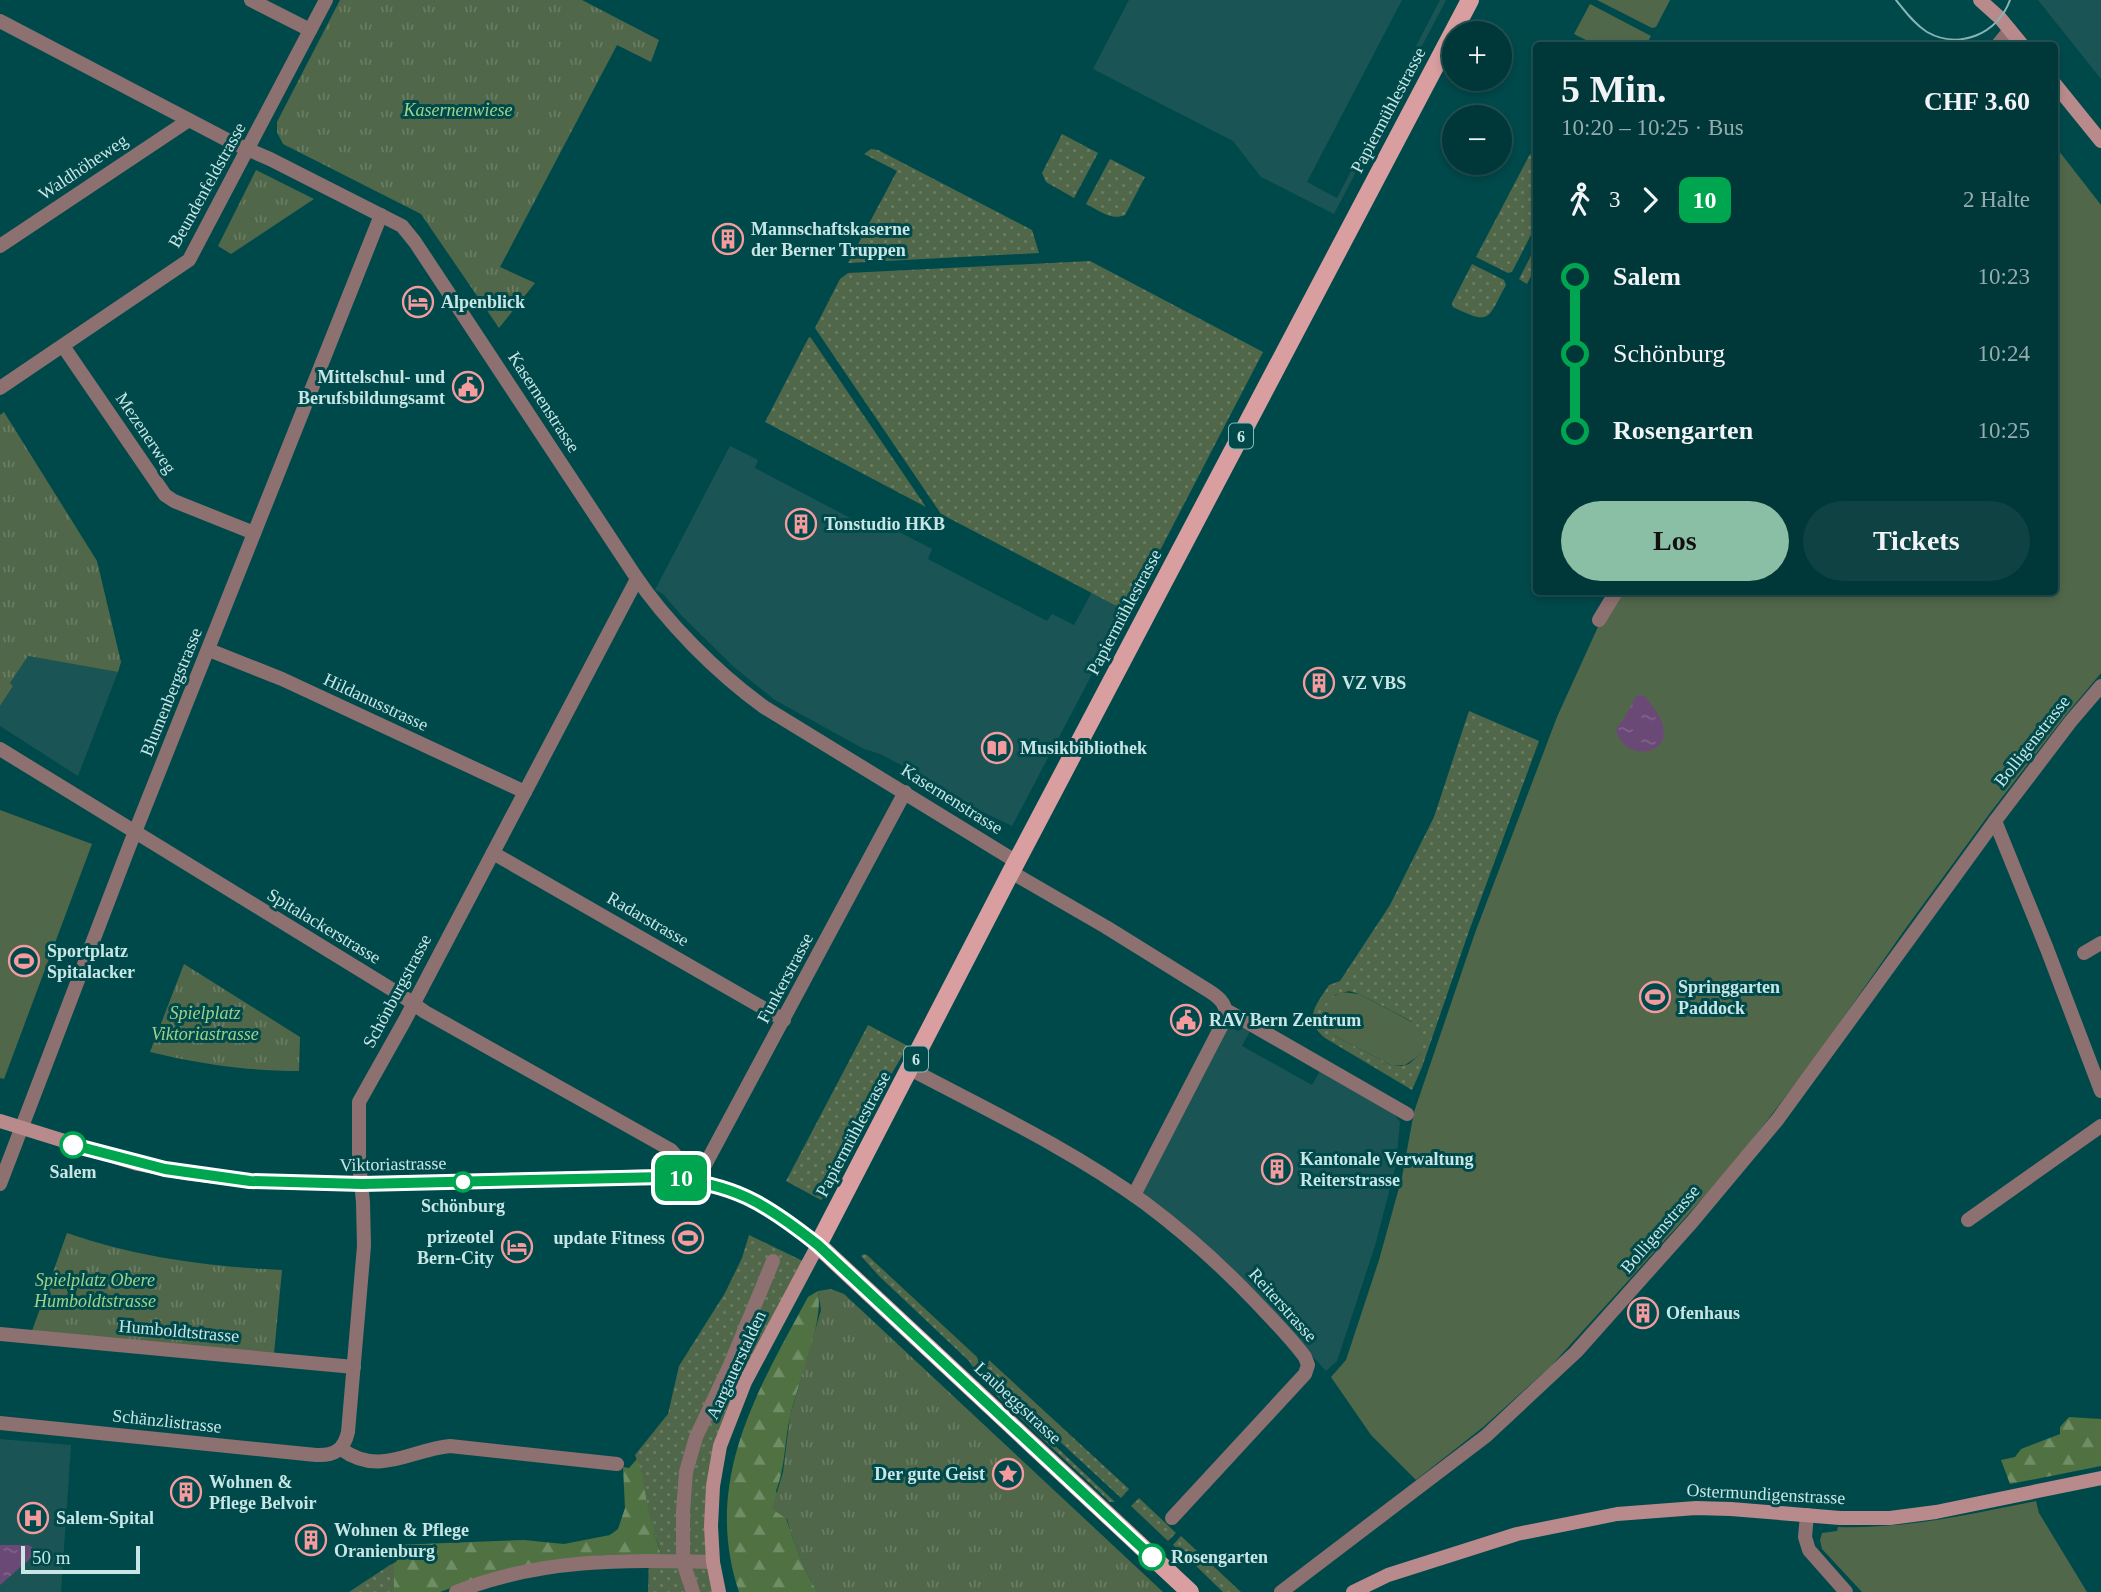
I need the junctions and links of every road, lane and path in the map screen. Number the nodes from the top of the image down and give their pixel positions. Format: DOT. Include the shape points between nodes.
graph roads {
  1 [pos="251,0"];
  2 [pos="326,0"];
  3 [pos="1470,0"];
  4 [pos="1980,0"];
  5 [pos="1991,0"];
  6 [pos="2000,18"];
  7 [pos="0,21"];
  8 [pos="310,30"];
  9 [pos="2010,30"];
  10 [pos="2000,42"];
  11 [pos="2020,42"];
  12 [pos="2058,88"];
  13 [pos="188,120"];
  14 [pos="2101,141"];
  15 [pos="249,149"];
  16 [pos="381,215"];
  17 [pos="0,246"];
  18 [pos="63,346"];
  19 [pos="0,388"];
  20 [pos="254,533"];
  21 [pos="637,579"];
  22 [pos="1614,595"];
  23 [pos="1599,620"];
  24 [pos="209,650"];
  25 [pos="2101,686"];
  26 [pos="0,749"];
  27 [pos="524,792"];
  28 [pos="905,792"];
  29 [pos="1995,821"];
  30 [pos="135,832"];
  31 [pos="493,853"];
  32 [pos="1014,867"];
  33 [pos="2101,943"];
  34 [pos="2084,953"];
  35 [pos="413,1004"];
  36 [pos="1226,1010"];
  37 [pos="784,1020"];
  38 [pos="910,1069"];
  39 [pos="2101,1091"];
  40 [pos="1407,1114"];
  41 [pos="0,1121"];
  42 [pos="2101,1126"];
  43 [pos="21,1128"];
  44 [pos="697,1180"];
  45 [pos="0,1184"];
  46 [pos="362,1184"];
  47 [pos="1133,1195"];
  48 [pos="1968,1220"];
  49 [pos="818,1245"];
  50 [pos="773,1261"];
  51 [pos="0,1334"];
  52 [pos="354,1367"];
  53 [pos="0,1423"];
  54 [pos="336,1452"];
  55 [pos="617,1464"];
  56 [pos="2101,1478"];
  57 [pos="1807,1516"];
  58 [pos="1172,1518"];
  59 [pos="683,1562"];
  60 [pos="713,1562"];
  61 [pos="456,1592"];
  62 [pos="693,1592"];
  63 [pos="719,1592"];
  64 [pos="1189,1592"];
  65 [pos="1281,1592"];
  66 [pos="1353,1592"];
  67 [pos="1846,1592"];
  1 -- 8 [label="street"];
  2 -- 8 [label="street, Beundenfeldstrasse"];
  3 -- 32 [label="main road, Papiermühlestrasse / 6"];
  4 -- 6 [label="main road"];
  5 -- 6 [label="main road"];
  6 -- 9 [label="main road"];
  7 -- 13 [label="street, Kasernenstrasse"];
  8 -- 15 [label="street, Beundenfeldstrasse"];
  9 -- 10 [label="street"];
  9 -- 11 [label="main road"];
  12 -- 14 [label="main road"];
  13 -- 15 [label="street, Kasernenstrasse"];
  13 -- 17 [label="street, Waldhöheweg"];
  15 -- 16 [label="street, Kasernenstrasse"];
  15 -- 18 [label="street, Beundenfeldstrasse" via="189,260"];
  16 -- 20 [label="street, Blumenbergstrasse"];
  16 -- 21 [label="street, Kasernenstrasse" via="401,226 415,242"];
  18 -- 19 [label="street, Beundenfeldstrasse"];
  18 -- 20 [label="street, Mezenerweg" via="167,497"];
  20 -- 24 [label="street, Blumenbergstrasse"];
  21 -- 27 [label="street, Schönburgstrasse"];
  21 -- 28 [label="street, Kasernenstrasse" via="674,624 753,699"];
  22 -- 23 [label="street"];
  24 -- 27 [label="street, Hildanusstrasse"];
  24 -- 30 [label="street, Blumenbergstrasse"];
  25 -- 29 [label="street, Bolligenstrasse"];
  26 -- 30 [label="street, Spitalackerstrasse"];
  27 -- 31 [label="street, Schönburgstrasse"];
  28 -- 32 [label="street, Kasernenstrasse"];
  28 -- 37 [label="street, Funkerstrasse"];
  29 -- 39 [label="street"];
  29 -- 65 [label="street, Bolligenstrasse" via="1778,1119 1576,1352 1486,1436"];
  30 -- 35 [label="street, Spitalackerstrasse"];
  30 -- 43 [label="street, Blumenbergstrasse"];
  31 -- 35 [label="street, Schönburgstrasse"];
  31 -- 37 [label="street, Radarstrasse"];
  32 -- 36 [label="street" via="1209,991"];
  32 -- 38 [label="main road, Papiermühlestrasse / 6"];
  33 -- 34 [label="street"];
  35 -- 44 [label="street, Spitalackerstrasse" via="671,1150"];
  35 -- 46 [label="street, Schönburgstrasse" via="359,1102"];
  36 -- 40 [label="street"];
  36 -- 47 [label="street"];
  37 -- 44 [label="street, Funkerstrasse"];
  38 -- 47 [label="street, Reiterstrasse" via="1048,1142"];
  38 -- 49 [label="main road, Papiermühlestrasse / 6"];
  41 -- 43 [label="main road, Viktoriastrasse"];
  42 -- 48 [label="street"];
  43 -- 45 [label="street, Blumenbergstrasse"];
  43 -- 46 [label="main road, Viktoriastrasse" via="184,1173 250,1181"];
  44 -- 46 [label="main road, Viktoriastrasse"];
  44 -- 49 [label="main road, Viktoriastrasse" via="749,1197"];
  46 -- 52 [label="street, Schönburgstrasse" via="364,1246"];
  47 -- 58 [label="street, Reiterstrasse" via="1226,1272 1303,1354 1308,1365 1303,1376"];
  49 -- 60 [label="main road, Aargauerstalden" via="736,1400 724,1435 713,1486"];
  49 -- 64 [label="main road, Laubeggstrasse"];
  50 -- 59 [label="street, Aargauerstalden" via="696,1437 686,1472"];
  51 -- 52 [label="street, Humboldtstrasse"];
  52 -- 54 [label="street, Schönburgstrasse" via="348,1432"];
  53 -- 54 [label="street, Schänzlistrasse" via="321,1455"];
  54 -- 55 [label="street, Schänzlistrasse" via="368,1462 393,1461 450,1446"];
  56 -- 57 [label="main road, Ostermundigenstrasse" via="1912,1516"];
  57 -- 66 [label="main road, Ostermundigenstrasse" via="1681,1508 1609,1516 1517,1534"];
  57 -- 67 [label="street" via="1809,1550"];
  59 -- 60 [label="street"];
  59 -- 61 [label="street" via="564,1565"];
  59 -- 62 [label="street, Aargauerstalden"];
  60 -- 63 [label="main road, Aargauerstalden"];
}
